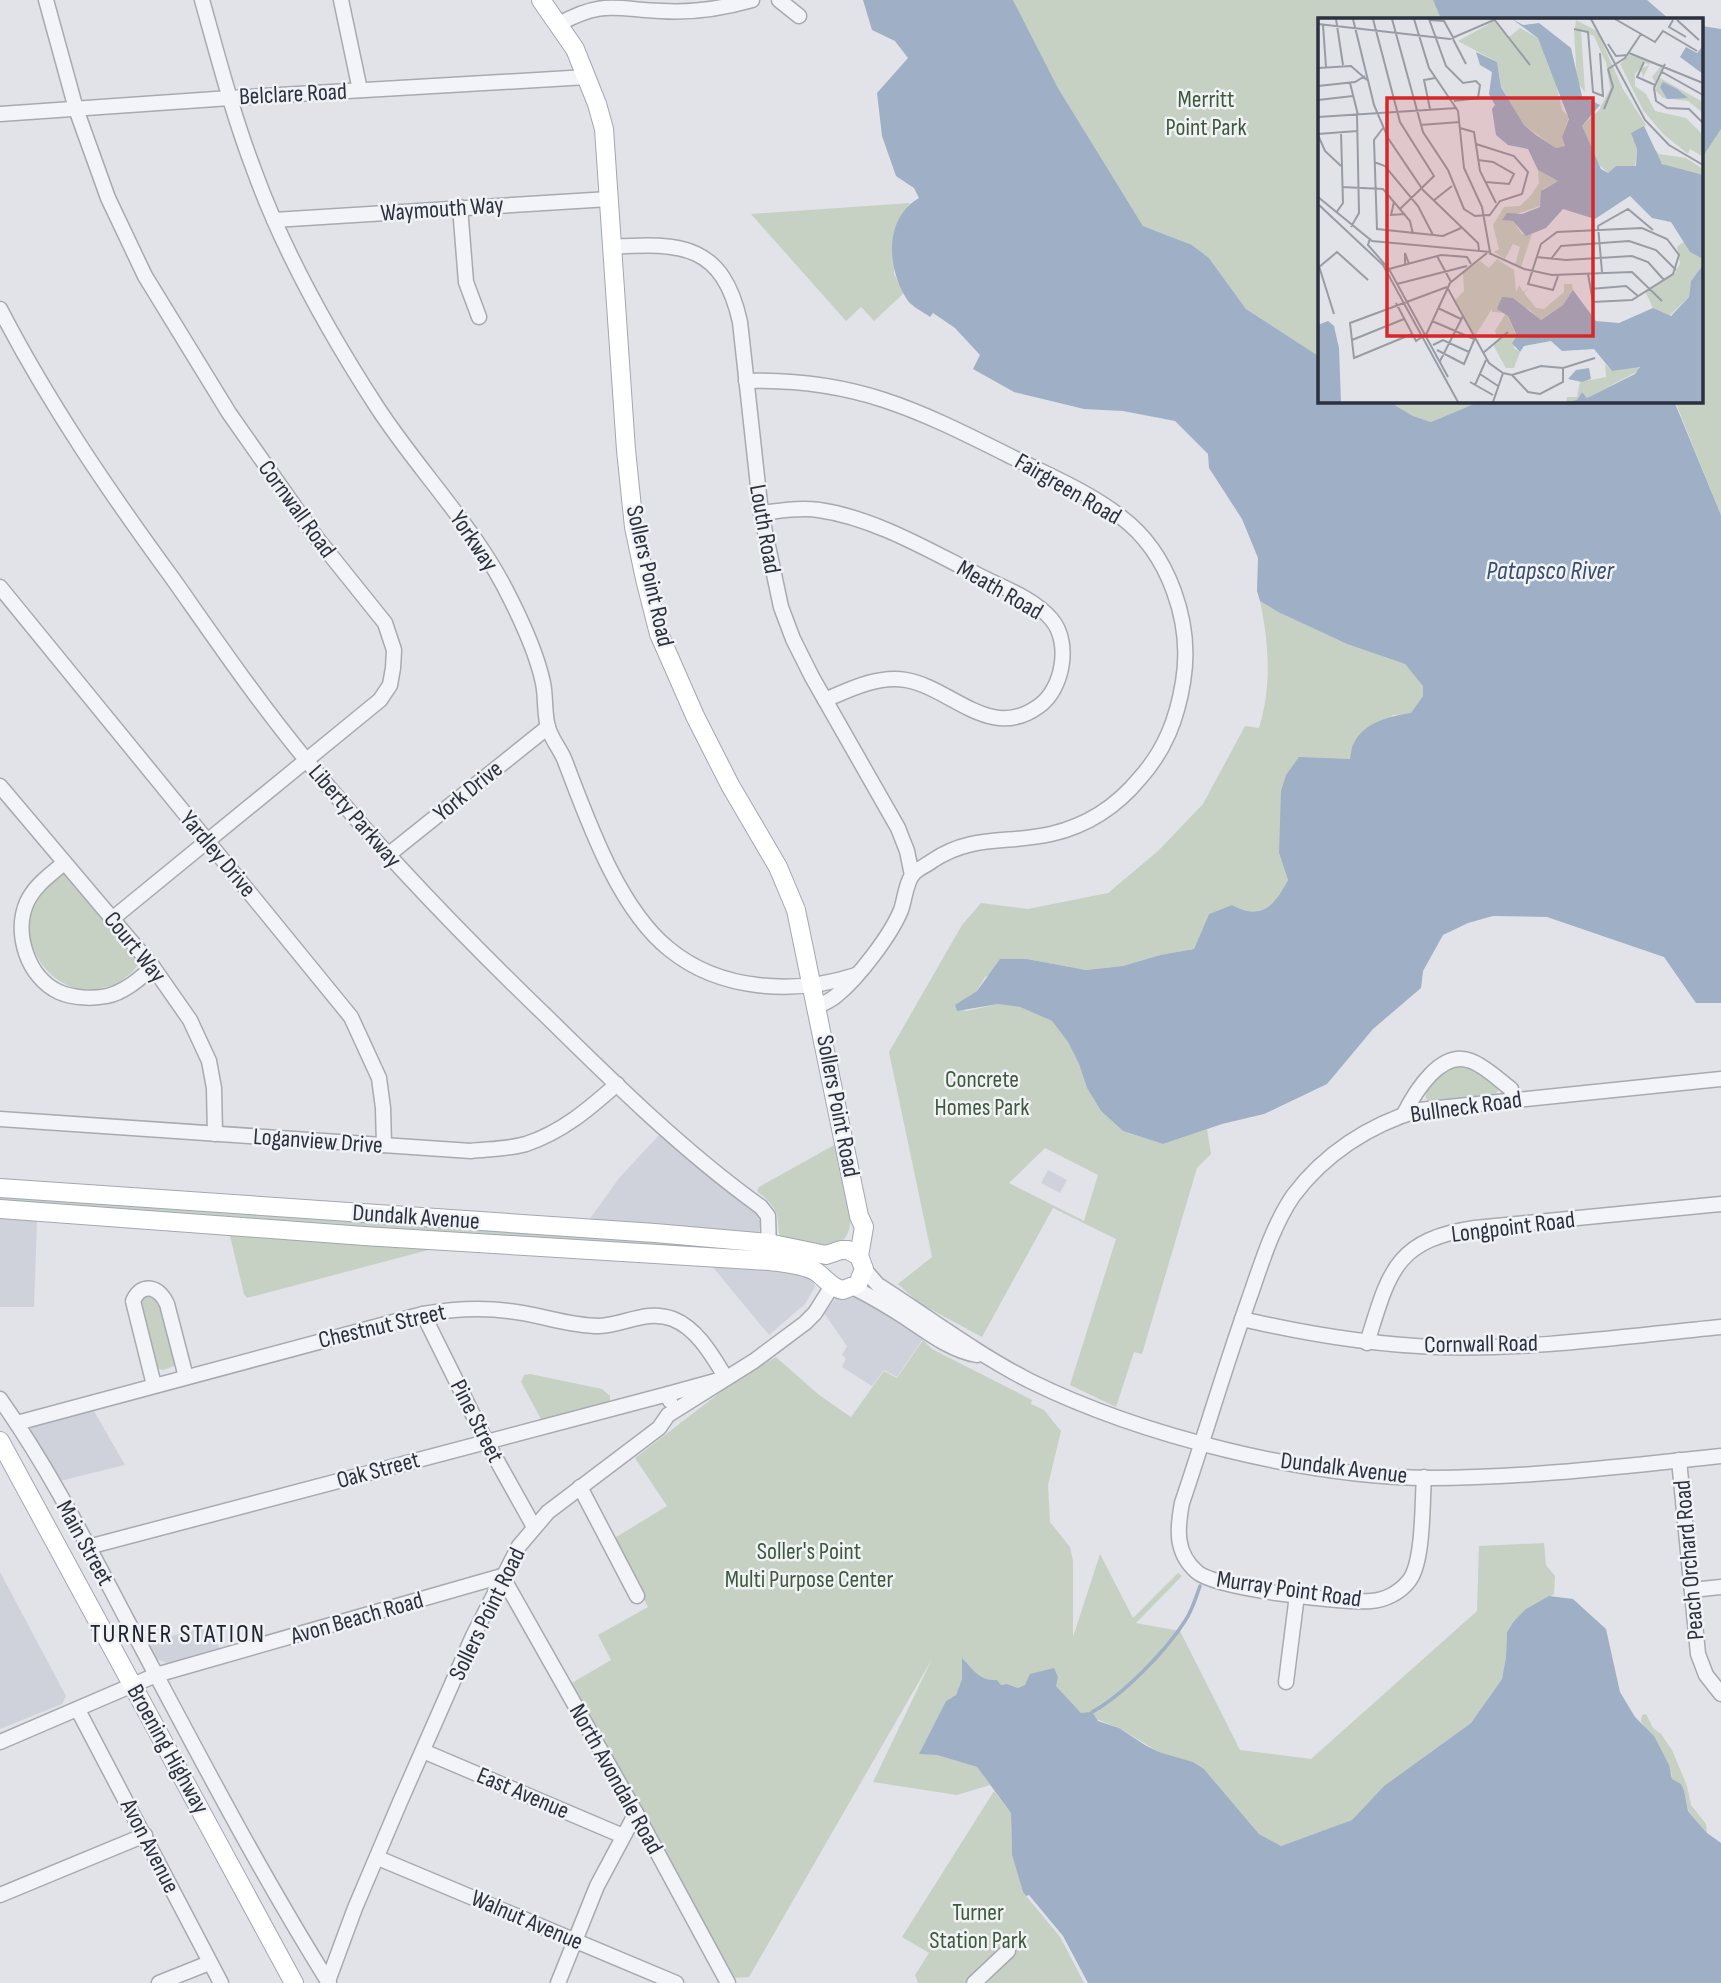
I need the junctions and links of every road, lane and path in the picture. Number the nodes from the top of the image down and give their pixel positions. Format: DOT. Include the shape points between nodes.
graph roads {
  1 [pos="46,0"];
  2 [pos="202,0"];
  3 [pos="341,0"];
  4 [pos="541,0"];
  5 [pos="752,0"];
  6 [pos="779,0"];
  7 [pos="799,16"];
  8 [pos="559,24"];
  9 [pos="587,77"];
  10 [pos="360,90"];
  11 [pos="230,98"];
  12 [pos="76,109"];
  13 [pos="0,114"];
  14 [pos="609,199"];
  15 [pos="460,207"];
  16 [pos="274,220"];
  17 [pos="612,247"];
  18 [pos="0,309"];
  19 [pos="479,317"];
  20 [pos="746,381"];
  21 [pos="761,513"];
  22 [pos="0,587"];
  23 [pos="825,700"];
  24 [pos="548,727"];
  25 [pos="306,760"];
  26 [pos="0,786"];
  27 [pos="207,842"];
  28 [pos="388,855"];
  29 [pos="64,863"];
  30 [pos="912,874"];
  31 [pos="112,919"];
  32 [pos="153,967"];
  33 [pos="856,975"];
  34 [pos="813,984"];
  35 [pos="818,1006"];
  36 [pos="1721,1079"];
  37 [pos="617,1084"];
  38 [pos="1513,1100"];
  39 [pos="1404,1114"];
  40 [pos="0,1119"];
  41 [pos="215,1134"];
  42 [pos="384,1144"];
  43 [pos="0,1188"];
  44 [pos="1721,1204"];
  45 [pos="0,1209"];
  46 [pos="859,1216"];
  47 [pos="769,1252"];
  48 [pos="836,1252"];
  49 [pos="862,1263"];
  50 [pos="829,1283"];
  51 [pos="854,1287"];
  52 [pos="423,1314"];
  53 [pos="1242,1319"];
  54 [pos="1721,1327"];
  55 [pos="1367,1343"];
  56 [pos="985,1357"];
  57 [pos="186,1377"];
  58 [pos="726,1378"];
  59 [pos="154,1385"];
  60 [pos="668,1394"];
  61 [pos="0,1399"];
  62 [pos="668,1415"];
  63 [pos="17,1423"];
  64 [pos="0,1441"];
  65 [pos="486,1441"];
  66 [pos="1203,1443"];
  67 [pos="1721,1456"];
  68 [pos="1679,1460"];
  69 [pos="1424,1477"];
  70 [pos="580,1487"];
  71 [pos="534,1527"];
  72 [pos="88,1547"];
  73 [pos="502,1576"];
  74 [pos="1721,1587"];
  75 [pos="1692,1590"];
  76 [pos="1297,1595"];
  77 [pos="636,1596"];
  78 [pos="156,1675"];
  79 [pos="1286,1682"];
  80 [pos="133,1685"];
  81 [pos="1721,1694"];
  82 [pos="78,1710"];
  83 [pos="0,1742"];
  84 [pos="423,1751"];
  85 [pos="636,1813"];
  86 [pos="145,1835"];
  87 [pos="622,1836"];
  88 [pos="378,1858"];
  89 [pos="0,1895"];
  90 [pos="575,1941"];
  91 [pos="1008,1951"];
  92 [pos="209,1963"];
  93 [pos="328,1982"];
  94 [pos="159,1983"];
  95 [pos="221,1983"];
  96 [pos="294,1983"];
  97 [pos="558,1983"];
  98 [pos="676,1983"];
  99 [pos="728,1983"];
  100 [pos="974,1983"];
  1 -- 12 [label="street, Cornwall Road"];
  2 -- 11 [label="street, Yorkway"];
  3 -- 10 [label="street"];
  4 -- 8 [label="main road, Sollers Point Road"];
  5 -- 8 [label="street" via="686,11 603,3"];
  6 -- 7 [label="street"];
  8 -- 9 [label="main road, Sollers Point Road"];
  9 -- 10 [label="street, Belclare Road"];
  9 -- 14 [label="main road, Sollers Point Road" via="604,129"];
  10 -- 11 [label="street, Belclare Road"];
  11 -- 12 [label="street, Belclare Road"];
  11 -- 16 [label="street, Yorkway"];
  12 -- 13 [label="street, Belclare Road"];
  12 -- 25 [label="street, Cornwall Road" via="107,198 145,276 229,413 316,537 385,623 391,639 390,685 380,700"];
  14 -- 15 [label="street, Waymouth Way"];
  14 -- 17 [label="main road, Sollers Point Road"];
  15 -- 16 [label="street, Waymouth Way"];
  15 -- 19 [label="street" via="466,282"];
  16 -- 24 [label="street, Yorkway" via="335,338 378,408 496,572 538,663"];
  17 -- 20 [label="street, Louth Road" via="672,246 704,257 717,269 734,297"];
  17 -- 34 [label="main road, Sollers Point Road" via="634,527 659,634 712,751 789,892"];
  18 -- 25 [label="street, Liberty Parkway" via="122,509"];
  20 -- 21 [label="street, Louth Road"];
  20 -- 30 [label="street, Fairgreen Road" via="799,381 873,395 964,432 1057,478 1093,498 1138,533 1175,594 1186,640 1186,668 1175,721 1155,760 1126,795 1068,829 960,845"];
  21 -- 23 [label="street, Louth Road" via="781,607"];
  21 -- 23 [label="street, Meath Road" via="819,510 884,530 1046,613 1063,646 1056,685 1039,706 1016,716 989,717 905,679 867,683"];
  22 -- 27 [label="street, Yardley Drive"];
  23 -- 30 [label="street, Louth Road" via="898,828"];
  24 -- 28 [label="street, York Drive"];
  24 -- 34 [label="street, Yorkway" via="625,895 668,948 735,982"];
  25 -- 27 [label="street, Cornwall Road"];
  25 -- 28 [label="street, Liberty Parkway"];
  26 -- 29 [label="street, Court Way"];
  27 -- 31 [label="street, Cornwall Road"];
  27 -- 42 [label="street, Yardley Drive" via="351,1017 379,1079"];
  28 -- 37 [label="street, Liberty Parkway" via="473,946"];
  29 -- 31 [label="street, Court Way"];
  29 -- 32 [label="street" via="41,882 23,913 23,941 38,975 58,992 96,997 119,992"];
  30 -- 33 [label="street" via="888,935"];
  31 -- 32 [label="street, Court Way"];
  32 -- 41 [label="street, Court Way" via="190,1020 209,1061"];
  33 -- 34 [label="street"];
  33 -- 35 [label="street" via="836,996"];
  34 -- 35 [label="main road, Sollers Point Road"];
  35 -- 46 [label="main road, Sollers Point Road"];
  36 -- 38 [label="street, Bullneck Road"];
  37 -- 42 [label="street, Loganview Drive" via="576,1119 525,1144 471,1151"];
  37 -- 47 [label="street, Liberty Parkway" via="761,1207 768,1216"];
  38 -- 39 [label="street, Bullneck Road"];
  38 -- 39 [label="street" via="1511,1089 1494,1076 1472,1061 1456,1059 1443,1063"];
  39 -- 53 [label="street, Bullneck Road" via="1357,1136 1331,1155 1293,1197 1266,1249"];
  40 -- 41 [label="street, Loganview Drive"];
  41 -- 42 [label="street, Loganview Drive"];
  43 -- 47 [label="main road, Dundalk Avenue" via="655,1233"];
  44 -- 55 [label="street, Longpoint Road" via="1451,1232 1419,1245 1396,1265"];
  45 -- 47 [label="main road, Dundalk Avenue" via="364,1236"];
  46 -- 48 [label="main road" via="849,1242"];
  46 -- 49 [label="main road, Sollers Point Road" via="864,1227"];
  47 -- 48 [label="main road, Dundalk Avenue"];
  47 -- 50 [label="main road, Dundalk Avenue" via="814,1271"];
  48 -- 49 [label="main road, Dundalk Avenue" via="854,1252"];
  48 -- 50 [label="main road" via="824,1269"];
  49 -- 51 [label="main road" via="862,1280"];
  49 -- 56 [label="street, Dundalk Avenue" via="878,1285"];
  50 -- 51 [label="main road, Dundalk Avenue" via="843,1290"];
  50 -- 58 [label="street, Sollers Point Road" via="805,1323"];
  51 -- 56 [label="street, Dundalk Avenue" via="933,1337 964,1353"];
  52 -- 57 [label="street, Chestnut Street"];
  52 -- 58 [label="street, Chestnut Street" via="479,1308 599,1326 638,1316 664,1317 694,1333"];
  52 -- 65 [label="street, Pine Street"];
  53 -- 55 [label="street, Cornwall Road"];
  53 -- 66 [label="street, Bullneck Road"];
  54 -- 55 [label="street, Cornwall Road" via="1495,1347"];
  56 -- 66 [label="street, Dundalk Avenue" via="1079,1402"];
  57 -- 59 [label="street, Chestnut Street"];
  57 -- 59 [label="street" via="167,1304 162,1293 149,1288 133,1301"];
  58 -- 60 [label="street, Oak Street"];
  58 -- 62 [label="street, Sollers Point Road"];
  59 -- 63 [label="street, Chestnut Street"];
  60 -- 62 [label="street"];
  60 -- 65 [label="street, Oak Street"];
  61 -- 63 [label="street, Main Street"];
  62 -- 70 [label="street, Sollers Point Road" via="659,1427"];
  63 -- 72 [label="street, Main Street"];
  64 -- 80 [label="main road, Broening Highway"];
  65 -- 71 [label="street, Pine Street"];
  65 -- 72 [label="street, Oak Street"];
  66 -- 69 [label="street, Dundalk Avenue" via="1271,1460"];
  66 -- 76 [label="street, Murray Point Road" via="1177,1524 1182,1554 1199,1574 1215,1582"];
  67 -- 68 [label="street, Dundalk Avenue"];
  68 -- 69 [label="street, Dundalk Avenue" via="1525,1475"];
  68 -- 75 [label="street, Peach Orchard Road"];
  69 -- 76 [label="street, Murray Point Road" via="1416,1572 1400,1590 1371,1601"];
  70 -- 71 [label="street, Sollers Point Road"];
  70 -- 77 [label="street"];
  71 -- 73 [label="street, Sollers Point Road"];
  72 -- 78 [label="street, Main Street"];
  73 -- 78 [label="street, Avon Beach Road"];
  73 -- 84 [label="street, Sollers Point Road"];
  73 -- 85 [label="street, North Avondale Road"];
  74 -- 75 [label="street"];
  75 -- 81 [label="street, Peach Orchard Road" via="1698,1654 1706,1675"];
  76 -- 79 [label="street"];
  78 -- 80 [label="street, Avon Beach Road"];
  78 -- 93 [label="street, Main Street" via="229,1813"];
  80 -- 82 [label="street, Avon Beach Road"];
  80 -- 96 [label="main road, Broening Highway"];
  82 -- 83 [label="street, Avon Beach Road"];
  82 -- 86 [label="street, Avon Avenue"];
  84 -- 87 [label="street, East Avenue"];
  84 -- 88 [label="street, Sollers Point Road"];
  85 -- 87 [label="street"];
  85 -- 99 [label="street, North Avondale Road"];
  86 -- 89 [label="street"];
  86 -- 92 [label="street, Avon Avenue"];
  87 -- 90 [label="street"];
  88 -- 90 [label="street, Walnut Avenue"];
  88 -- 93 [label="street, Sollers Point Road"];
  90 -- 97 [label="street"];
  90 -- 98 [label="street, Walnut Avenue"];
  91 -- 100 [label="street"];
  92 -- 94 [label="street"];
  92 -- 95 [label="street, Avon Avenue"];
}
